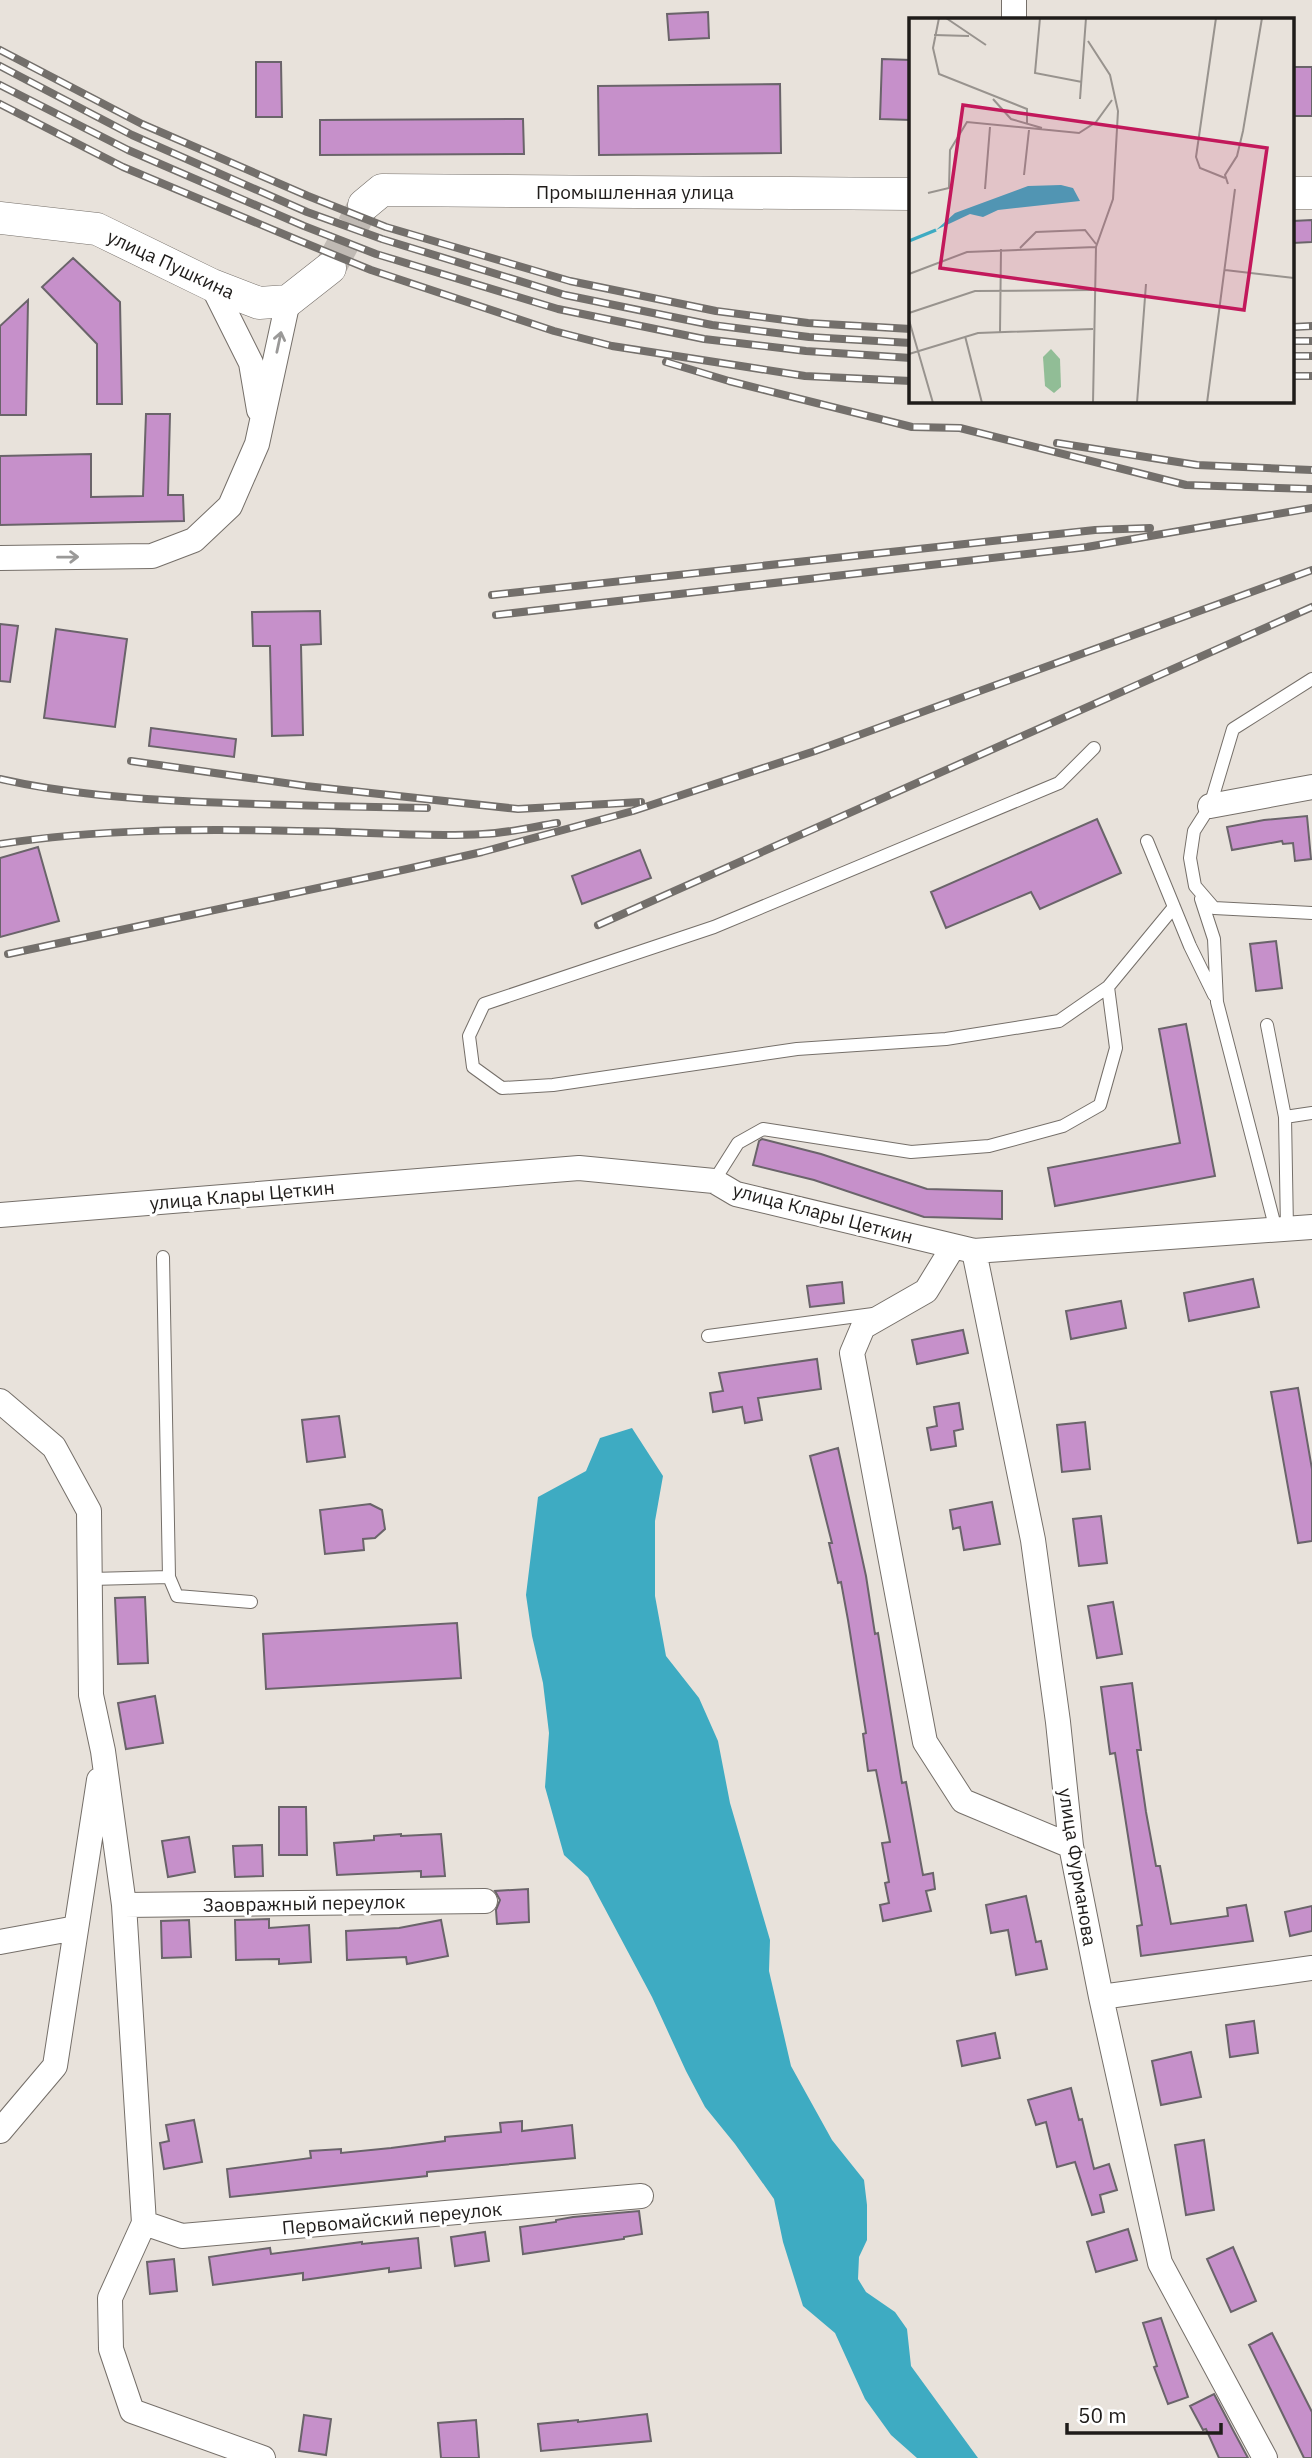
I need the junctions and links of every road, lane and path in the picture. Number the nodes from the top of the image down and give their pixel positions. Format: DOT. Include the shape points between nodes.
graph roads {
  1 [pos="1014,0"];
  2 [pos="1014,18"];
  3 [pos="1294,193"];
  4 [pos="1312,193"];
  5 [pos="909,194"];
  6 [pos="364,205"];
  7 [pos="0,218"];
  8 [pos="330,268"];
  9 [pos="212,285"];
  10 [pos="288,300"];
  11 [pos="257,444"];
  12 [pos="0,558"];
  13 [pos="1312,679"];
  14 [pos="1094,748"];
  15 [pos="1312,787"];
  16 [pos="1210,806"];
  17 [pos="1147,841"];
  18 [pos="1195,886"];
  19 [pos="1174,907"];
  20 [pos="1312,913"];
  21 [pos="1108,987"];
  22 [pos="1217,1002"];
  23 [pos="1267,1026"];
  24 [pos="1312,1113"];
  25 [pos="1285,1118"];
  26 [pos="714,1181"];
  27 [pos="0,1215"];
  28 [pos="1312,1227"];
  29 [pos="1281,1229"];
  30 [pos="964,1249"];
  31 [pos="163,1256"];
  32 [pos="887,1312"];
  33 [pos="708,1336"];
  34 [pos="0,1401"];
  35 [pos="169,1577"];
  36 [pos="91,1579"];
  37 [pos="251,1602"];
  38 [pos="103,1751"];
  39 [pos="1071,1846"];
  40 [pos="485,1901"];
  41 [pos="124,1905"];
  42 [pos="76,1928"];
  43 [pos="0,1941"];
  44 [pos="1312,1968"];
  45 [pos="1101,1997"];
  46 [pos="0,2132"];
  47 [pos="641,2196"];
  48 [pos="144,2223"];
  49 [pos="263,2458"];
  50 [pos="1265,2458"];
  1 -- 2 [label="street"];
  3 -- 4 [label="street"];
  5 -- 6 [label="street, Промышленная улица" via="382,190"];
  7 -- 9 [label="street, улица Пушкина" via="97,229"];
  8 -- 10 [label="street"];
  9 -- 10 [label="street, улица Пушкина" via="259,303"];
  9 -- 11 [label="street" via="251,363 259,408"];
  11 -- 10 [label="street, one-way"];
  12 -- 11 [label="street, one-way" via="152,556 194,540 230,506"];
  13 -- 16 [label="lane" via="1233,729"];
  14 -- 21 [label="lane" via="1059,783 714,926 484,1004 469,1036 473,1067 502,1088 553,1085 797,1049 946,1039 1059,1021"];
  15 -- 16 [label="street"];
  16 -- 18 [label="lane" via="1194,831 1189,858"];
  17 -- 19 [label="lane"];
  18 -- 20 [label="lane" via="1214,908"];
  18 -- 22 [label="lane" via="1214,939"];
  19 -- 21 [label="lane"];
  19 -- 22 [label="lane"];
  21 -- 26 [label="lane" via="1116,1048 1100,1105 1063,1126 989,1146 911,1152 762,1129 738,1143"];
  22 -- 29 [label="lane"];
  23 -- 25 [label="lane"];
  24 -- 25 [label="lane"];
  25 -- 29 [label="lane"];
  26 -- 27 [label="street, улица Клары Цеткин" via="579,1168"];
  26 -- 30 [label="street, улица Клары Цеткин" via="736,1194"];
  28 -- 29 [label="street, улица Клары Цеткин"];
  29 -- 30 [label="street, улица Клары Цеткин"];
  30 -- 32 [label="street" via="926,1291"];
  30 -- 39 [label="street, улица Фурманова" via="1033,1540"];
  31 -- 35 [label="lane"];
  32 -- 33 [label="lane"];
  32 -- 39 [label="street" via="863,1327 852,1353 925,1742 963,1801"];
  34 -- 36 [label="street" via="54,1447 89,1511"];
  35 -- 36 [label="lane"];
  35 -- 37 [label="lane" via="177,1596"];
  36 -- 38 [label="street" via="91,1695"];
  38 -- 41 [label="street"];
  38 -- 42 [label="street"];
  39 -- 45 [label="street, улица Фурманова"];
  40 -- 41 [label="street, Заовражный переулок"];
  41 -- 48 [label="street"];
  42 -- 43 [label="street"];
  42 -- 46 [label="street" via="55,2066"];
  44 -- 45 [label="street"];
  45 -- 50 [label="street, улица Фурманова" via="1160,2263"];
  47 -- 48 [label="street, Первомайский переулок" via="182,2236"];
  48 -- 49 [label="street" via="110,2298 111,2349 132,2411"];
}
